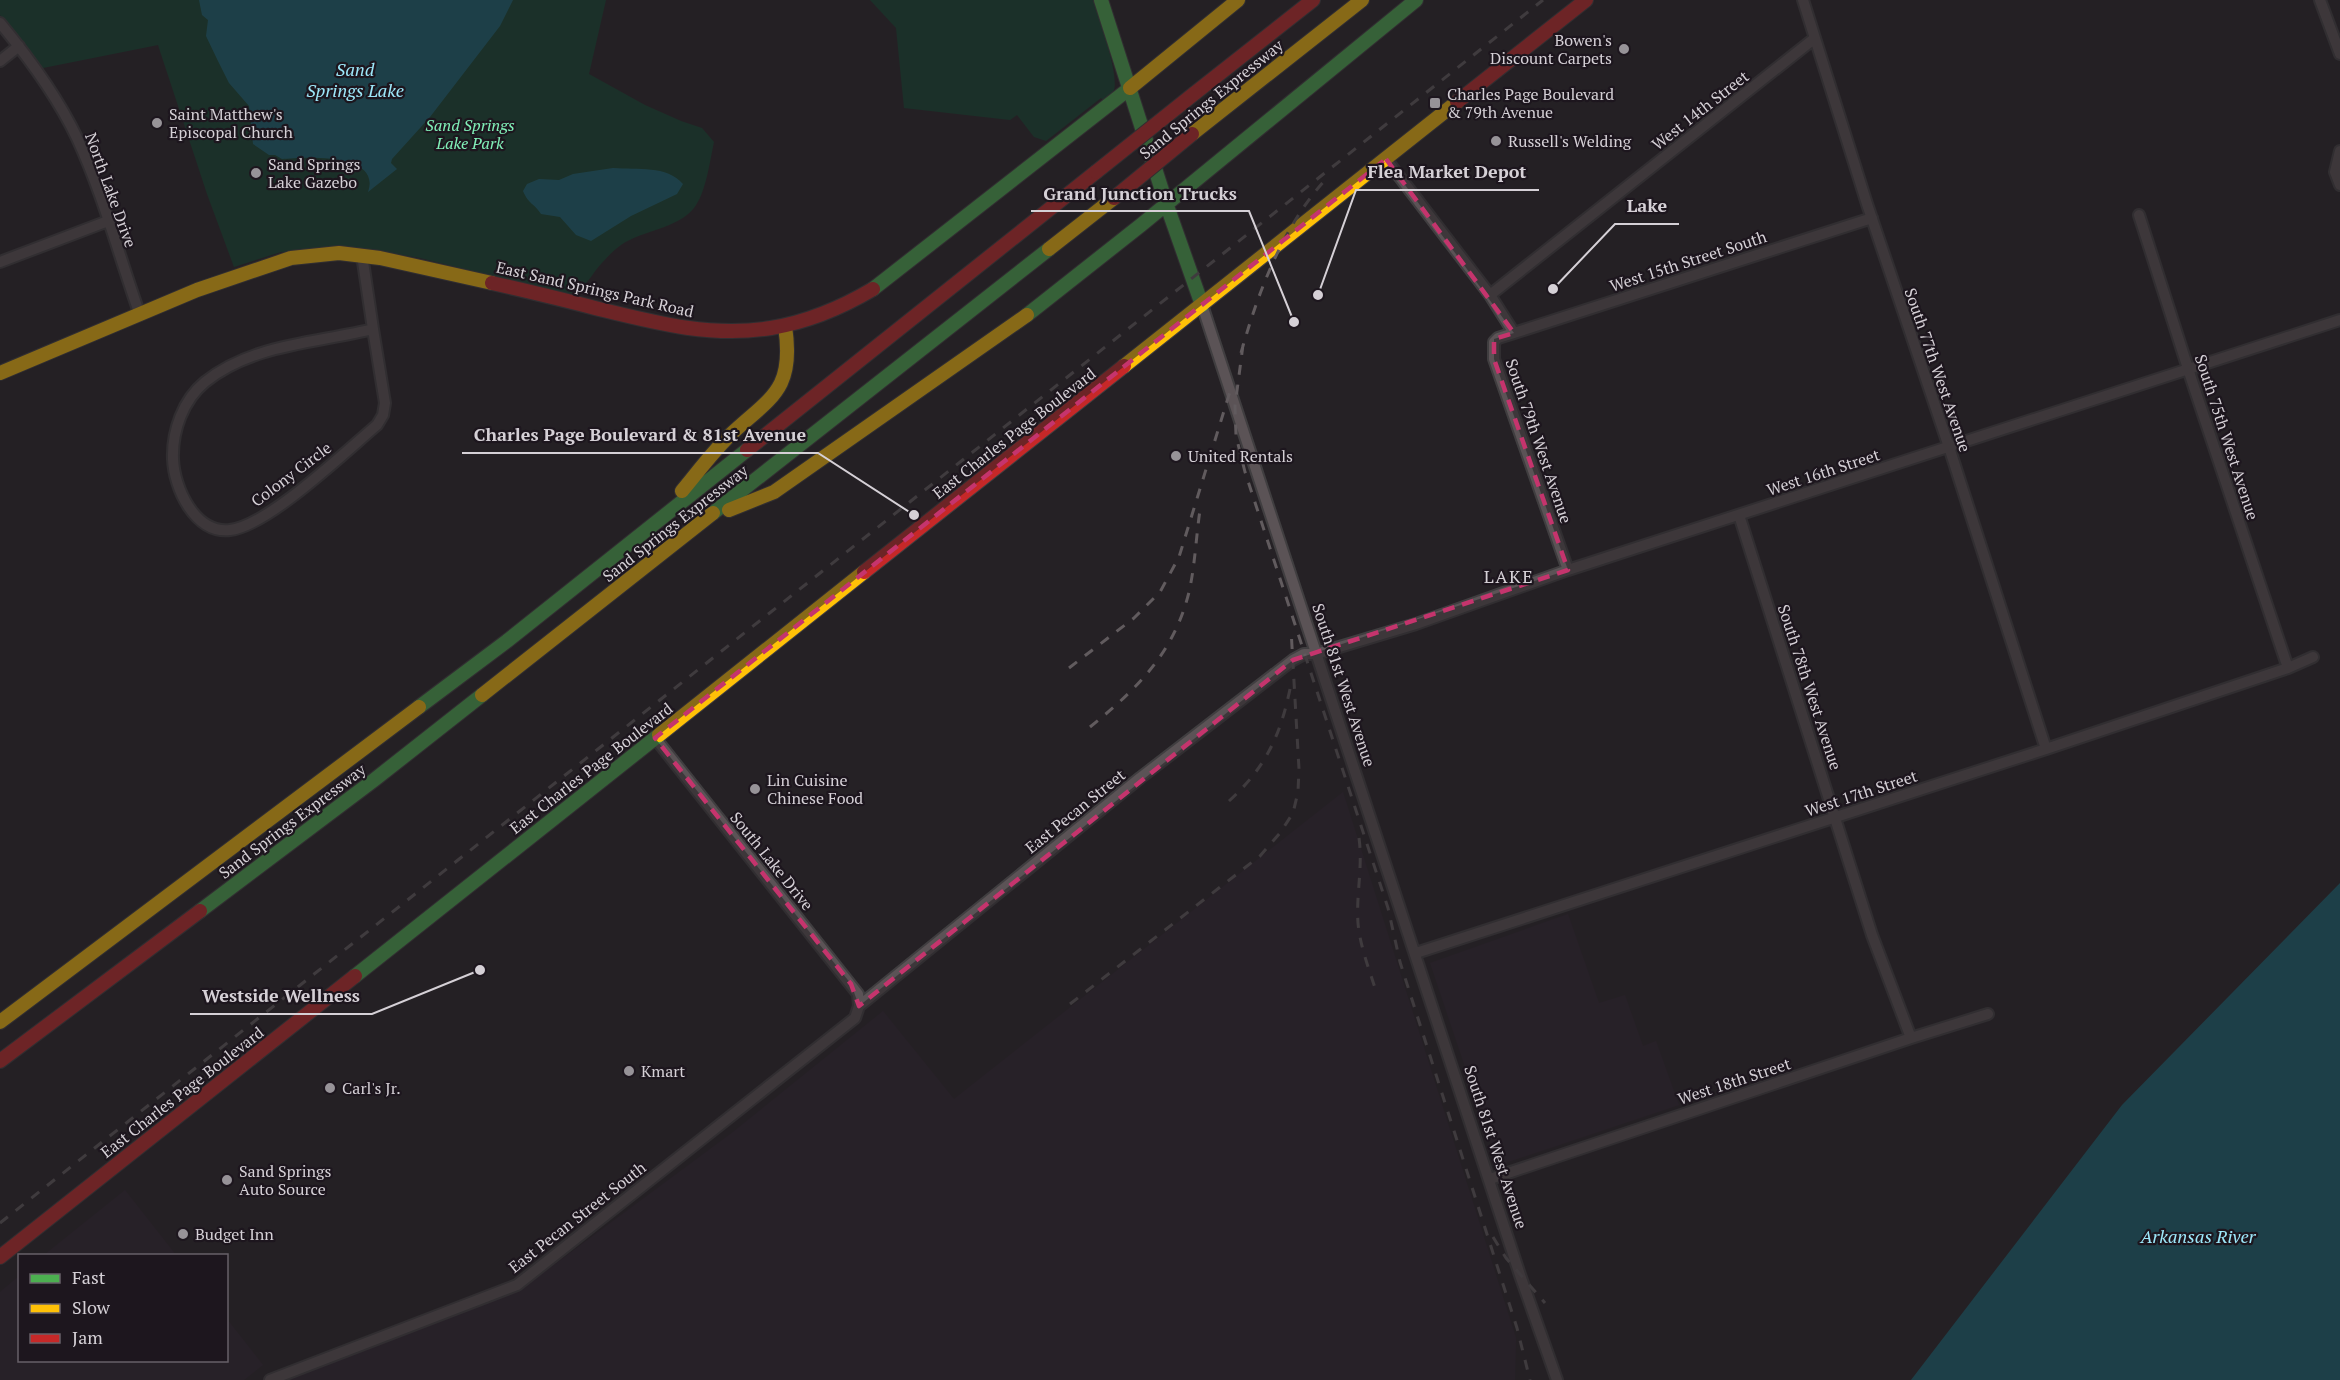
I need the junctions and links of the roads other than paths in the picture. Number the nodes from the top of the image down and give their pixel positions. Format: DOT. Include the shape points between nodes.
graph roads {
  1 [pos="1101,0"];
  2 [pos="1238,0"];
  3 [pos="1313,0"];
  4 [pos="1362,0"];
  5 [pos="1416,0"];
  6 [pos="1586,0"];
  7 [pos="1803,0"];
  8 [pos="2320,0"];
  9 [pos="0,23"];
  10 [pos="1815,38"];
  11 [pos="19,46"];
  12 [pos="2340,54"];
  13 [pos="0,61"];
  14 [pos="1130,88"];
  15 [pos="2340,151"];
  16 [pos="1386,159"];
  17 [pos="2340,185"];
  18 [pos="1167,203"];
  19 [pos="2139,215"];
  20 [pos="1872,218"];
  21 [pos="108,221"];
  22 [pos="362,255"];
  23 [pos="0,262"];
  24 [pos="1490,295"];
  25 [pos="1202,306"];
  26 [pos="140,315"];
  27 [pos="2340,320"];
  28 [pos="785,326"];
  29 [pos="373,328"];
  30 [pos="1514,333"];
  31 [pos="2188,368"];
  32 [pos="0,373"];
  33 [pos="1949,447"];
  34 [pos="1739,515"];
  35 [pos="708,519"];
  36 [pos="650,528"];
  37 [pos="1568,570"];
  38 [pos="1316,654"];
  39 [pos="2313,657"];
  40 [pos="2288,668"];
  41 [pos="655,738"];
  42 [pos="2046,749"];
  43 [pos="1836,817"];
  44 [pos="1416,953"];
  45 [pos="859,1006"];
  46 [pos="1988,1014"];
  47 [pos="0,1022"];
  48 [pos="1911,1038"];
  49 [pos="0,1061"];
  50 [pos="1490,1179"];
  51 [pos="0,1257"];
  52 [pos="270,1380"];
  53 [pos="1557,1380"];
  1 -- 14 [label="main road, South 81st West Avenue"];
  2 -- 14 [label="main road, East Sand Springs Park Road"];
  3 -- 36 [label="main road, Sand Springs Expressway, bridge"];
  4 -- 35 [label="main road, Sand Springs Expressway, bridge"];
  5 -- 18 [label="main road"];
  6 -- 16 [label="main road, East Charles Page Boulevard"];
  7 -- 10 [label="street, South 77th West Avenue"];
  8 -- 12 [label="street"];
  9 -- 11 [label="street, North Lake Drive"];
  10 -- 20 [label="street, South 77th West Avenue"];
  10 -- 24 [label="street, West 14th Street"];
  11 -- 13 [label="street"];
  11 -- 21 [label="street, North Lake Drive" via="76,136"];
  14 -- 18 [label="main road, South 81st West Avenue"];
  14 -- 28 [label="main road, East Sand Springs Park Road" via="877,287 824,314"];
  15 -- 17 [label="street" via="2335,172"];
  16 -- 24 [label="street, South 79th West Avenue"];
  16 -- 25 [label="main road, East Charles Page Boulevard"];
  18 -- 25 [label="main road, South 81st West Avenue"];
  18 -- 35 [label="main road" via="1006,331 841,446 774,492"];
  19 -- 31 [label="street, South 75th West Avenue"];
  20 -- 30 [label="street, West 15th Street South"];
  20 -- 33 [label="street, South 77th West Avenue"];
  21 -- 23 [label="street"];
  21 -- 26 [label="street, North Lake Drive"];
  22 -- 26 [label="main road, East Sand Springs Park Road" via="291,258 197,290"];
  22 -- 28 [label="main road, East Sand Springs Park Road" via="678,327 725,331"];
  22 -- 29 [label="street, Colony Circle"];
  24 -- 30 [label="street, South 79th West Avenue"];
  25 -- 38 [label="street, South 81st West Avenue"];
  25 -- 41 [label="main road, East Charles Page Boulevard"];
  26 -- 32 [label="main road, East Sand Springs Park Road"];
  27 -- 31 [label="street, West 16th Street"];
  28 -- 36 [label="main road" via="789,364 780,389 726,440"];
  29 -- 29 [label="street, Colony Circle" via="257,355 219,372 190,397 179,421 173,459 183,493 199,519 208,526 230,530 249,524 306,486 376,425 385,403"];
  30 -- 37 [label="street, South 79th West Avenue" via="1494,342 1494,359"];
  31 -- 33 [label="street, West 16th Street"];
  31 -- 40 [label="street, South 75th West Avenue"];
  33 -- 34 [label="street, West 16th Street"];
  33 -- 42 [label="street, South 77th West Avenue"];
  34 -- 37 [label="street, West 16th Street"];
  34 -- 43 [label="street, South 78th West Avenue"];
  35 -- 49 [label="main road, Sand Springs Expressway" via="374,780"];
  36 -- 47 [label="main road, Sand Springs Expressway" via="507,641"];
  37 -- 38 [label="street, West 16th Street" via="1416,624"];
  38 -- 44 [label="street, South 81st West Avenue"];
  38 -- 45 [label="street, East Pecan Street" via="1304,654 1293,660 1149,770"];
  39 -- 40 [label="street, West 17th Street"];
  40 -- 42 [label="street, West 17th Street"];
  41 -- 45 [label="street, South Lake Drive" via="851,984 858,994"];
  41 -- 51 [label="main road, East Charles Page Boulevard"];
  42 -- 43 [label="street, West 17th Street"];
  43 -- 44 [label="street, West 17th Street"];
  43 -- 48 [label="street, South 78th West Avenue" via="1872,935"];
  44 -- 50 [label="street, South 81st West Avenue"];
  45 -- 52 [label="street, East Pecan Street South" via="855,1018 517,1285"];
  46 -- 48 [label="street, West 18th Street"];
  48 -- 50 [label="street, West 18th Street"];
  50 -- 53 [label="street, South 81st West Avenue"];
}
